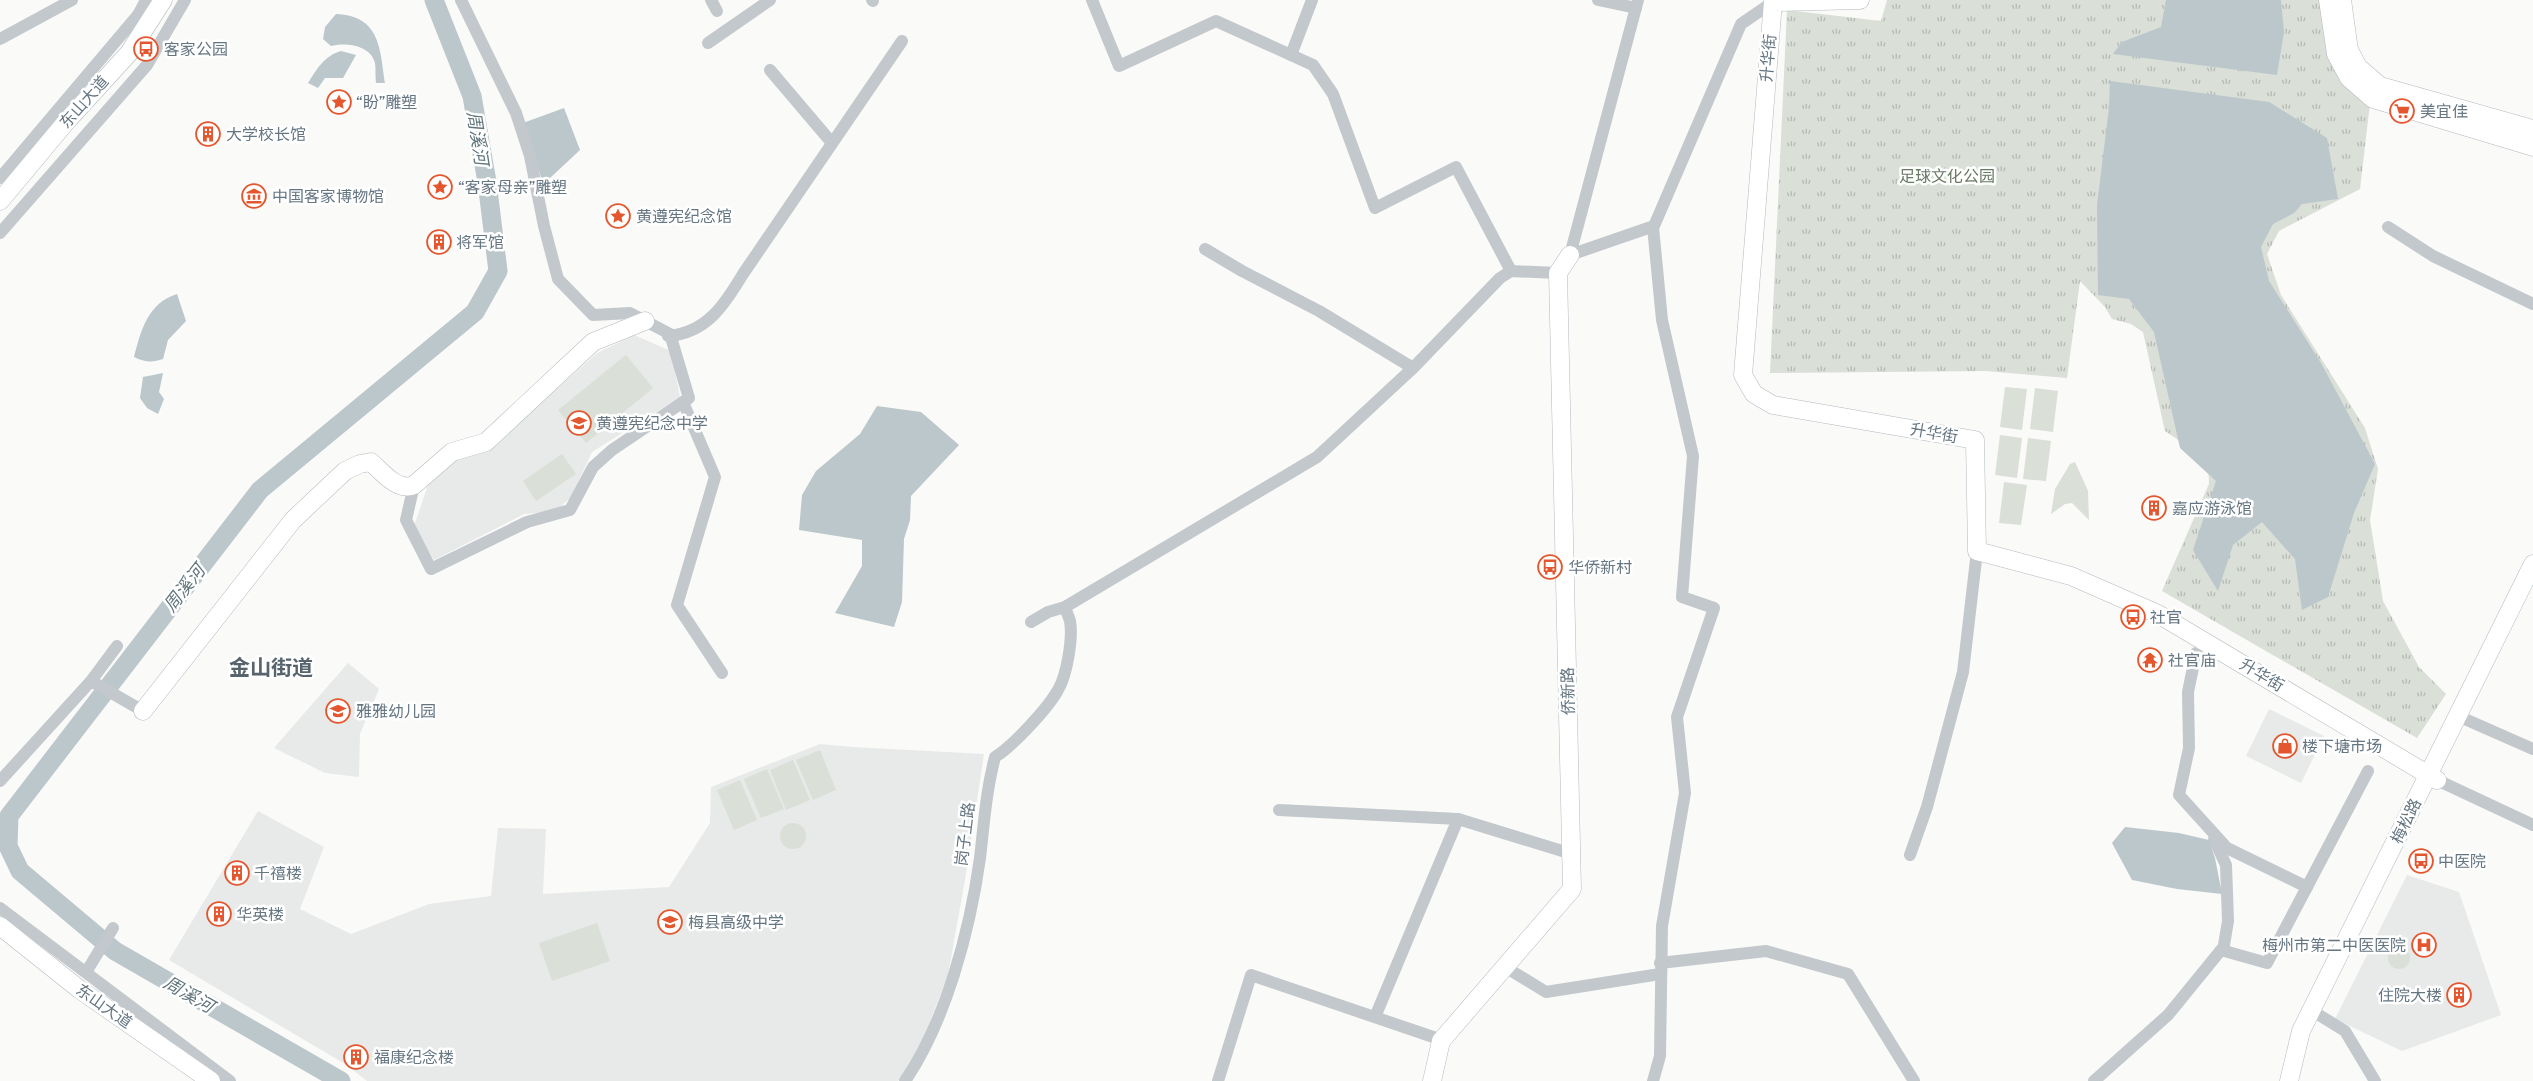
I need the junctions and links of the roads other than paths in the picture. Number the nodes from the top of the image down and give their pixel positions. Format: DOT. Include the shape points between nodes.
graph roads {
  1 [pos="72,0"];
  2 [pos="146,0"];
  3 [pos="163,0"];
  4 [pos="185,0"];
  5 [pos="461,0"];
  6 [pos="770,0"];
  7 [pos="1092,0"];
  8 [pos="1312,0"];
  9 [pos="1598,0"];
  10 [pos="1860,0"];
  11 [pos="2328,0"];
  12 [pos="2342,0"];
  13 [pos="1773,2"];
  14 [pos="1637,4"];
  15 [pos="0,39"];
  16 [pos="902,41"];
  17 [pos="708,43"];
  18 [pos="1291,55"];
  19 [pos="770,70"];
  20 [pos="2533,129"];
  21 [pos="832,142"];
  22 [pos="2533,147"];
  23 [pos="0,178"];
  24 [pos="0,201"];
  25 [pos="1653,226"];
  26 [pos="2388,227"];
  27 [pos="0,233"];
  28 [pos="1205,249"];
  29 [pos="1570,255"];
  30 [pos="1511,271"];
  31 [pos="1558,273"];
  32 [pos="2533,304"];
  33 [pos="645,321"];
  34 [pos="668,336"];
  35 [pos="1413,368"];
  36 [pos="683,402"];
  37 [pos="414,485"];
  38 [pos="1977,552"];
  39 [pos="2533,564"];
  40 [pos="2533,584"];
  41 [pos="1064,607"];
  42 [pos="1032,622"];
  43 [pos="117,646"];
  44 [pos="2196,653"];
  45 [pos="722,674"];
  46 [pos="91,681"];
  47 [pos="143,711"];
  48 [pos="2467,720"];
  49 [pos="2533,749"];
  50 [pos="2368,771"];
  51 [pos="2437,780"];
  52 [pos="0,781"];
  53 [pos="1279,810"];
  54 [pos="1458,819"];
  55 [pos="2533,825"];
  56 [pos="2210,828"];
  57 [pos="1572,854"];
  58 [pos="1910,855"];
  59 [pos="2307,887"];
  60 [pos="0,908"];
  61 [pos="0,926"];
  62 [pos="113,928"];
  63 [pos="2223,951"];
  64 [pos="1505,967"];
  65 [pos="1660,968"];
  66 [pos="88,969"];
  67 [pos="2319,1015"];
  68 [pos="1375,1017"];
  69 [pos="1442,1040"];
  70 [pos="211,1081"];
  71 [pos="230,1081"];
  72 [pos="905,1081"];
  73 [pos="1218,1081"];
  74 [pos="1432,1081"];
  75 [pos="1653,1081"];
  76 [pos="1914,1081"];
  77 [pos="2094,1081"];
  78 [pos="2289,1081"];
  79 [pos="2298,1081"];
  80 [pos="2375,1081"];
  1 -- 15 [label="street"];
  2 -- 23 [label="street" via="138,14"];
  3 -- 24 [label="street, 东山大道" via="130,53 66,122"];
  4 -- 27 [label="street" via="147,65"];
  5 -- 33 [label="street" via="516,113 530,156 558,279 593,315 630,313"];
  6 -- 17 [label="street"];
  7 -- 18 [label="street" via="1119,66 1216,21"];
  8 -- 18 [label="street"];
  9 -- 14 [label="street"];
  10 -- 13 [label="street"];
  11 -- 22 [label="street" via="2336,54 2349,78 2373,99"];
  12 -- 20 [label="street" via="2349,50 2358,67 2380,86"];
  13 -- 25 [label="street" via="1741,24"];
  13 -- 38 [label="street, 升华街" via="1743,375 1754,394 1773,404 1975,440"];
  14 -- 29 [label="street"];
  16 -- 21 [label="street"];
  18 -- 30 [label="street" via="1313,65 1333,94 1376,208 1456,167"];
  19 -- 21 [label="street"];
  21 -- 34 [label="street" via="742,274 724,306 712,318"];
  25 -- 29 [label="street"];
  25 -- 65 [label="street" via="1662,320 1693,456 1682,597 1714,608 1677,717 1685,793 1662,926"];
  26 -- 32 [label="street" via="2433,256"];
  28 -- 35 [label="street" via="1319,311"];
  29 -- 31 [label="street"];
  30 -- 31 [label="street"];
  30 -- 35 [label="street" via="1500,278"];
  31 -- 57 [label="street, 侨新路"];
  33 -- 36 [label="street" via="670,334 689,398"];
  33 -- 37 [label="street" via="593,342 486,442 452,452"];
  35 -- 41 [label="street" via="1317,457"];
  36 -- 37 [label="street" via="612,450 593,467 570,510 527,522 431,569 406,520"];
  36 -- 45 [label="street" via="715,477 677,605"];
  37 -- 47 [label="street" via="408,488 400,486 371,462 345,471 293,520"];
  38 -- 51 [label="street, 升华街" via="2071,576 2158,614"];
  38 -- 58 [label="street" via="1963,672 1927,807"];
  39 -- 78 [label="street, 梅松路" via="2301,1031"];
  40 -- 48 [label="street, 梅松路"];
  41 -- 42 [label="street"];
  41 -- 72 [label="street, 岗子上路" via="1070,621 1068,655 1059,689 1027,728 995,757 986,788 980,859 957,969 919,1061"];
  43 -- 46 [label="street"];
  44 -- 56 [label="street" via="2188,692 2189,748 2179,795"];
  46 -- 47 [label="street"];
  46 -- 52 [label="street"];
  48 -- 49 [label="street"];
  48 -- 51 [label="street, 梅松路"];
  50 -- 59 [label="street"];
  51 -- 55 [label="street"];
  51 -- 67 [label="street, 梅松路"];
  53 -- 54 [label="street"];
  54 -- 57 [label="street"];
  54 -- 68 [label="street"];
  56 -- 59 [label="street" via="2227,848"];
  56 -- 63 [label="street" via="2226,865 2228,921"];
  57 -- 64 [label="street, 侨新路" via="1572,889"];
  59 -- 63 [label="street" via="2267,963"];
  60 -- 71 [label="street"];
  61 -- 70 [label="street, 东山大道" via="79,989"];
  62 -- 66 [label="street"];
  63 -- 77 [label="street" via="2168,1014"];
  64 -- 65 [label="street" via="1546,992"];
  64 -- 69 [label="street, 侨新路"];
  65 -- 75 [label="street" via="1660,1056"];
  65 -- 76 [label="street" via="1766,951 1848,974"];
  67 -- 79 [label="street, 梅松路" via="2310,1033"];
  67 -- 80 [label="street" via="2345,1031"];
  68 -- 69 [label="street"];
  68 -- 73 [label="street" via="1251,975"];
  69 -- 74 [label="street, 侨新路"];
}
